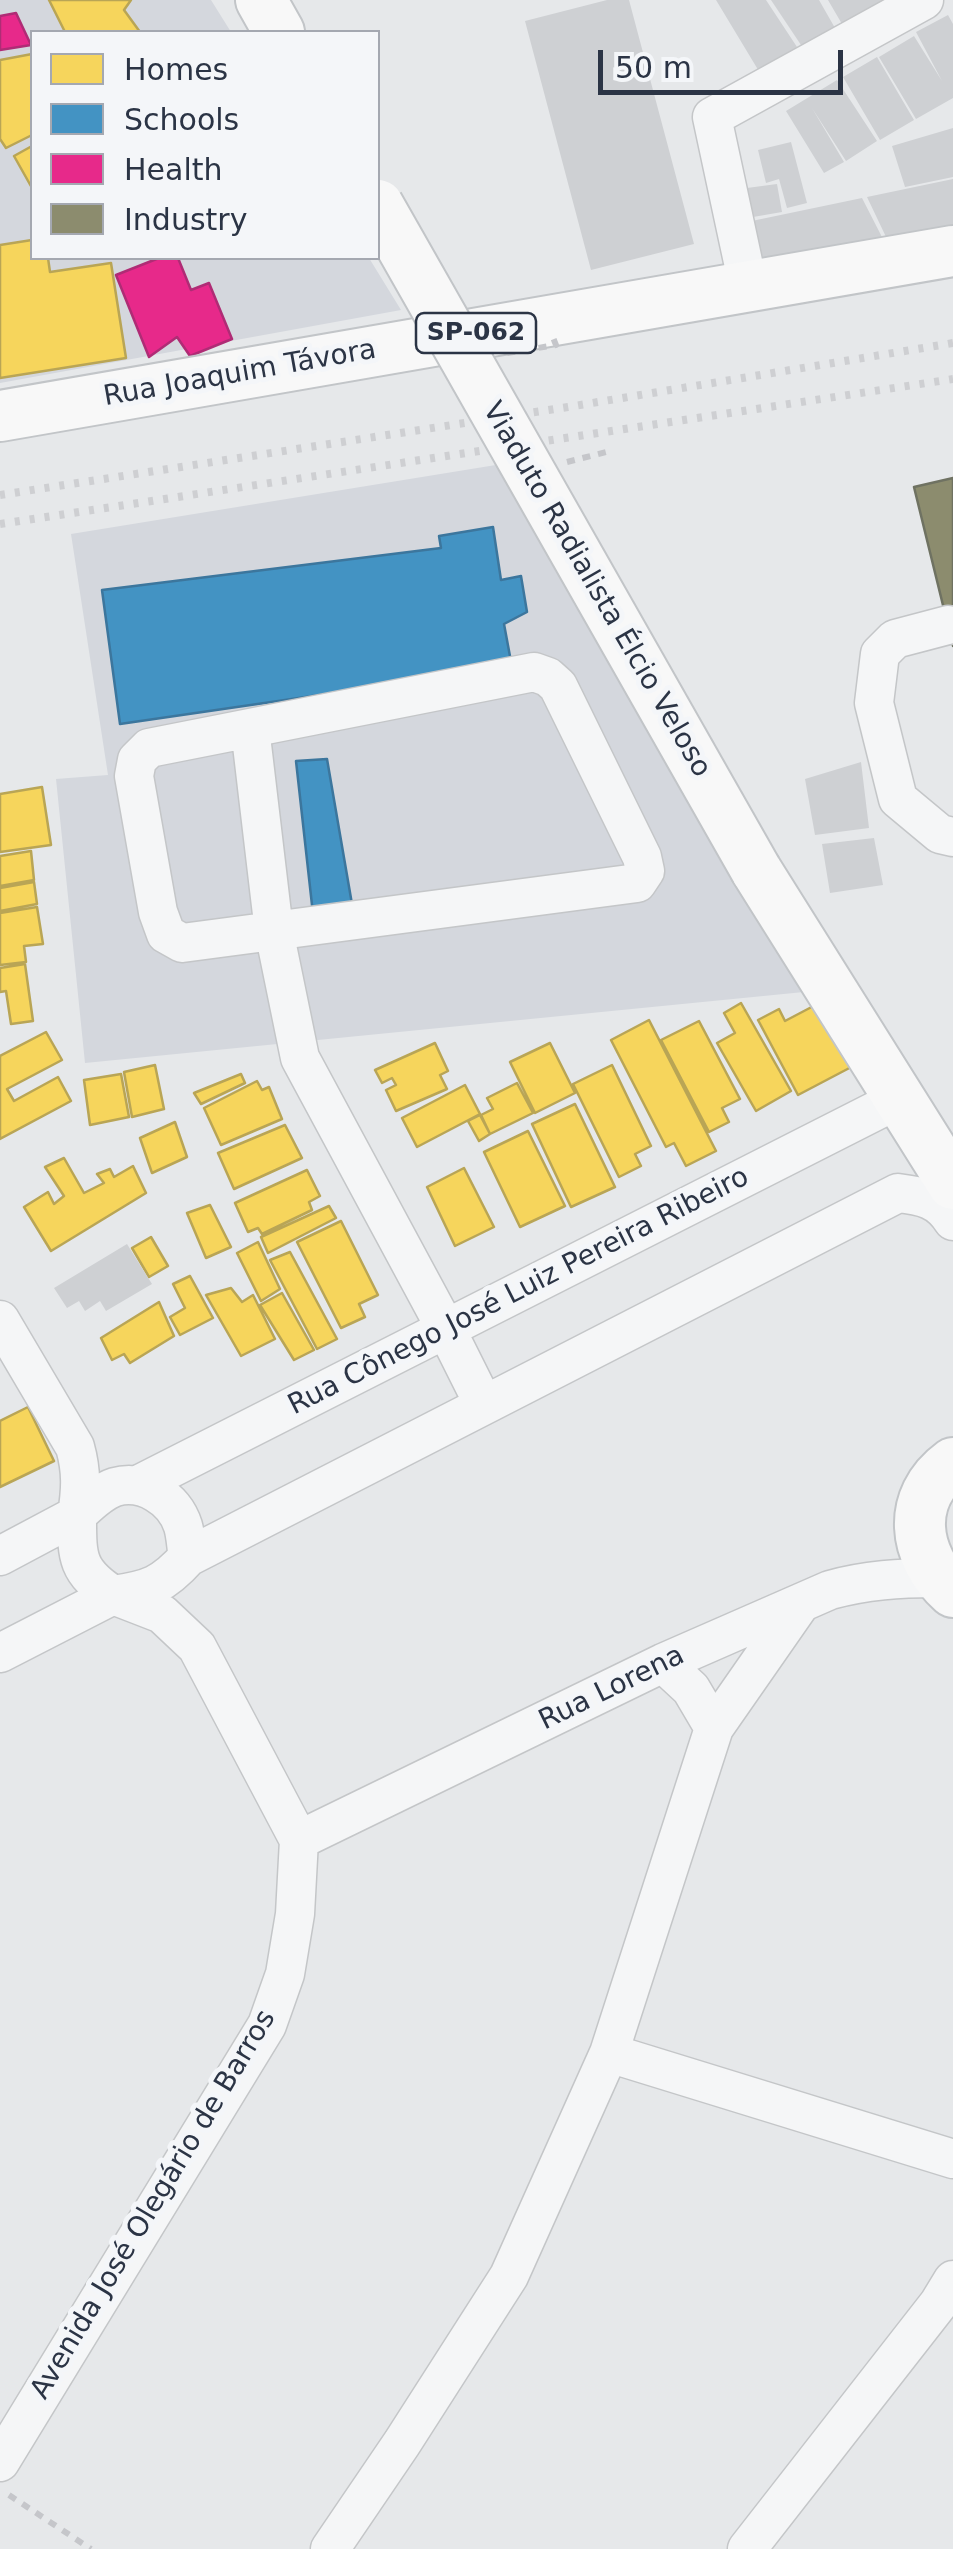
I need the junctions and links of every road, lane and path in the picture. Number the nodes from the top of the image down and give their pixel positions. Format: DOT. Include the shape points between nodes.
graph roads {
  1 [pos="260,0"];
  2 [pos="924,0"];
  3 [pos="278,30"];
  4 [pos="380,209"];
  5 [pos="953,251"];
  6 [pos="748,286"];
  7 [pos="0,416"];
  8 [pos="606,452"];
  9 [pos="566,463"];
  10 [pos="948,625"];
  11 [pos="250,728"];
  12 [pos="953,837"];
  13 [pos="274,931"];
  14 [pos="901,1098"];
  15 [pos="953,1184"];
  16 [pos="953,1221"];
  17 [pos="0,1320"];
  18 [pos="446,1328"];
  19 [pos="484,1405"];
  20 [pos="953,1464"];
  21 [pos="138,1485"];
  22 [pos="77,1515"];
  23 [pos="0,1556"];
  24 [pos="188,1557"];
  25 [pos="945,1585"];
  26 [pos="113,1595"];
  27 [pos="801,1603"];
  28 [pos="0,1653"];
  29 [pos="663,1663"];
  30 [pos="714,1728"];
  31 [pos="299,1840"];
  32 [pos="609,2052"];
  33 [pos="953,2158"];
  34 [pos="953,2280"];
  35 [pos="0,2462"];
  36 [pos="0,2490"];
  37 [pos="91,2549"];
  38 [pos="330,2549"];
  39 [pos="746,2549"];
  1 -- 3 [label="main road"];
  2 -- 6 [label="street" via="712,117"];
  4 -- 14 [label="main road, Viaduto Radialista Élcio Veloso, bridge" via="756,870"];
  5 -- 6 [label="main road, Rua Joaquim Távora / SP-062"];
  6 -- 7 [label="main road, Rua Joaquim Távora / SP-062"];
  8 -- 9 [label="path"];
  10 -- 12 [label="street" via="895,639 880,654 874,703 898,799"];
  11 -- 13 [label="street"];
  11 -- 13 [label="street" via="149,748 136,760 134,776 166,934 182,944"];
  11 -- 13 [label="street" via="534,672 548,677 645,872 637,883"];
  13 -- 18 [label="street" via="300,1058"];
  14 -- 15 [label="main road, Viaduto Radialista Élcio Veloso"];
  14 -- 18 [label="street, Rua Cônego José Luiz Pereira Ribeiro"];
  16 -- 19 [label="street" via="928,1197 898,1193"];
  17 -- 22 [label="street" via="74,1447 82,1486"];
  18 -- 19 [label="street"];
  18 -- 21 [label="street, Rua Cônego José Luiz Pereira Ribeiro"];
  19 -- 24 [label="street"];
  20 -- 25 [label="main road" via="921,1511 926,1557"];
  21 -- 22 [label="street, Rua Cônego José Luiz Pereira Ribeiro" via="114,1488"];
  21 -- 24 [label="street" via="175,1509"];
  22 -- 23 [label="street, Rua Cônego José Luiz Pereira Ribeiro"];
  22 -- 26 [label="street" via="83,1567"];
  24 -- 26 [label="street" via="160,1584"];
  25 -- 27 [label="street, Rua Lorena" via="858,1582"];
  26 -- 28 [label="street"];
  26 -- 31 [label="street, Avenida José Olegário de Barros" via="162,1614 198,1646"];
  27 -- 29 [label="street, Rua Lorena"];
  27 -- 30 [label="street"];
  29 -- 30 [label="street" via="691,1690"];
  29 -- 31 [label="street, Rua Lorena"];
  30 -- 32 [label="street"];
  31 -- 35 [label="street, Avenida José Olegário de Barros" via="286,1974 267,2025"];
  32 -- 33 [label="street"];
  32 -- 38 [label="street" via="509,2276"];
  34 -- 39 [label="street"];
  36 -- 37 [label="path"];
}
